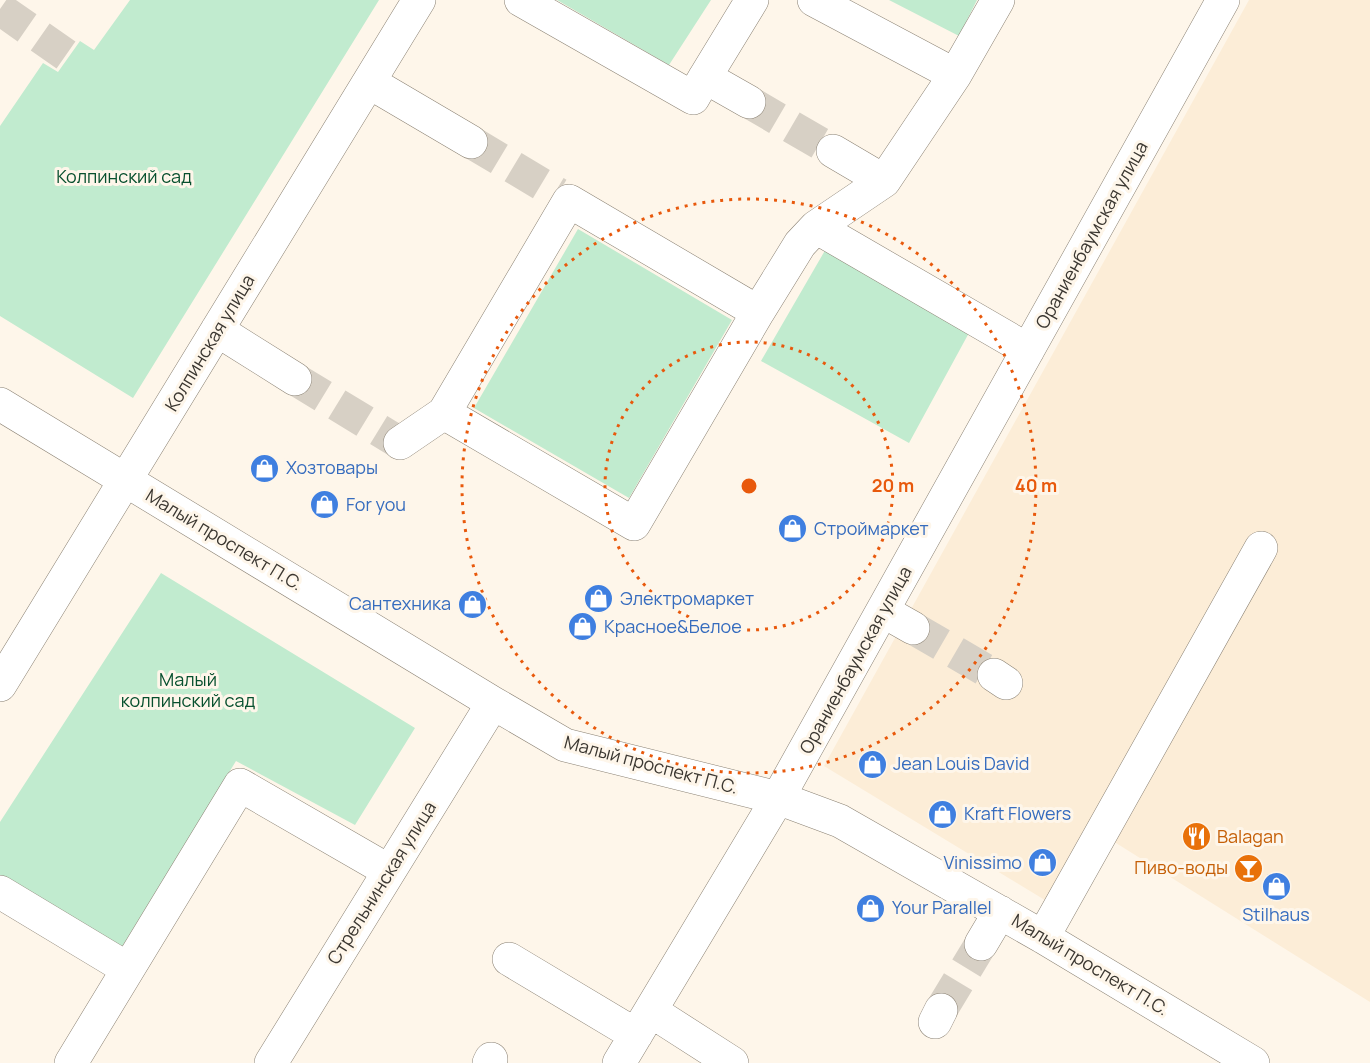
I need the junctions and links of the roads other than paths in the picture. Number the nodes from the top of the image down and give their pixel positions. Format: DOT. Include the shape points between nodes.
graph roads {
  1 [pos="419,0"];
  2 [pos="521,0"];
  3 [pos="752,0"];
  4 [pos="814,0"];
  5 [pos="998,0"];
  6 [pos="1223,0"];
  7 [pos="955,75"];
  8 [pos="705,76"];
  9 [pos="369,82"];
  10 [pos="749,102"];
  11 [pos="471,142"];
  12 [pos="832,151"];
  13 [pos="884,181"];
  14 [pos="816,227"];
  15 [pos="758,312"];
  16 [pos="217,330"];
  17 [pos="1028,350"];
  18 [pos="295,378"];
  19 [pos="0,404"];
  20 [pos="444,413"];
  21 [pos="400,443"];
  22 [pos="125,481"];
  23 [pos="1261,548"];
  24 [pos="883,611"];
  25 [pos="913,628"];
  26 [pos="0,685"];
  27 [pos="493,703"];
  28 [pos="778,798"];
  29 [pos="389,872"];
  30 [pos="0,892"];
  31 [pos="1000,912"];
  32 [pos="1043,937"];
  33 [pos="981,944"];
  34 [pos="509,958"];
  35 [pos="128,969"];
  36 [pos="643,1023"];
  37 [pos="71,1063"];
  38 [pos="271,1063"];
  39 [pos="619,1063"];
  40 [pos="732,1063"];
  41 [pos="1253,1063"];
  1 -- 9 [label="street, Колпинская улица"];
  2 -- 8 [label="street" via="693,98"];
  3 -- 8 [label="street"];
  4 -- 7 [label="street"];
  5 -- 7 [label="street"];
  6 -- 17 [label="street, Ораниенбаумская улица"];
  7 -- 13 [label="street"];
  8 -- 10 [label="street"];
  9 -- 11 [label="street"];
  9 -- 16 [label="street, Колпинская улица"];
  12 -- 13 [label="street"];
  13 -- 14 [label="street"];
  14 -- 15 [label="street" via="800,244"];
  14 -- 17 [label="street"];
  15 -- 20 [label="street" via="633,524"];
  15 -- 20 [label="street" via="564,197"];
  16 -- 18 [label="street"];
  16 -- 22 [label="street, Колпинская улица"];
  17 -- 24 [label="street, Ораниенбаумская улица"];
  19 -- 22 [label="street, Малый проспект П.С."];
  20 -- 21 [label="street"];
  22 -- 26 [label="street, Колпинская улица"];
  22 -- 27 [label="street, Малый проспект П.С."];
  23 -- 32 [label="street"];
  24 -- 25 [label="street"];
  24 -- 28 [label="street, Ораниенбаумская улица"];
  27 -- 28 [label="street, Малый проспект П.С." via="565,745"];
  27 -- 29 [label="street, Стрельнинская улица"];
  28 -- 31 [label="street, Малый проспект П.С." via="840,821"];
  28 -- 36 [label="street, Ораниенбаумская улица"];
  29 -- 35 [label="street" via="240,785"];
  29 -- 38 [label="street, Стрельнинская улица"];
  30 -- 35 [label="street"];
  31 -- 32 [label="street, Малый проспект П.С."];
  31 -- 33 [label="street"];
  32 -- 41 [label="street, Малый проспект П.С."];
  34 -- 36 [label="street"];
  35 -- 37 [label="street"];
  36 -- 39 [label="street, Ораниенбаумская улица"];
  36 -- 40 [label="street"];
}
